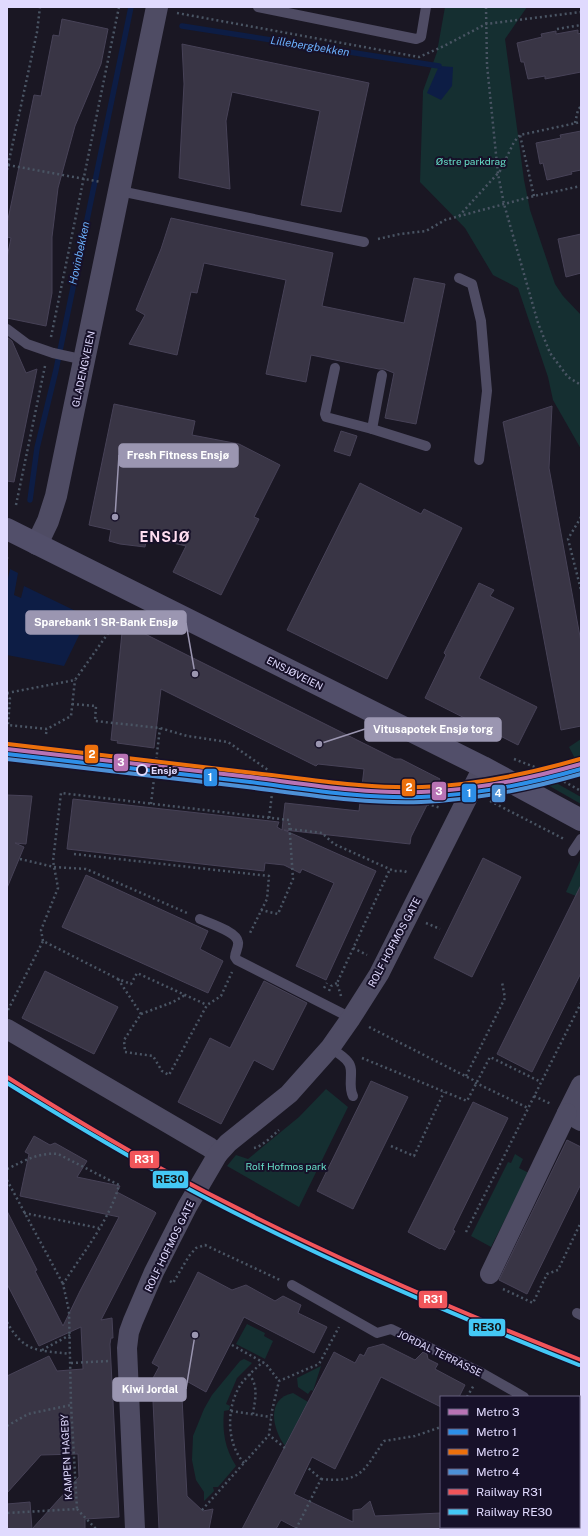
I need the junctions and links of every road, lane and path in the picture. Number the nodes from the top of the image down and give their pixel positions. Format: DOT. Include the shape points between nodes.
graph roads {
  1 [pos="40,7"];
  2 [pos="119,7"];
  3 [pos="157,7"];
  4 [pos="258,7"];
  5 [pos="426,7"];
  6 [pos="486,7"];
  7 [pos="581,12"];
  8 [pos="504,21"];
  9 [pos="581,25"];
  10 [pos="557,29"];
  11 [pos="581,106"];
  12 [pos="581,122"];
  13 [pos="575,123"];
  14 [pos="520,135"];
  15 [pos="8,166"];
  16 [pos="7,170"];
  17 [pos="498,174"];
  18 [pos="84,179"];
  19 [pos="581,186"];
  20 [pos="110,187"];
  21 [pos="534,196"];
  22 [pos="504,204"];
  23 [pos="458,217"];
  24 [pos="364,242"];
  25 [pos="459,278"];
  26 [pos="53,327"];
  27 [pos="7,329"];
  28 [pos="50,356"];
  29 [pos="74,358"];
  30 [pos="335,368"];
  31 [pos="382,375"];
  32 [pos="581,385"];
  33 [pos="372,429"];
  34 [pos="426,446"];
  35 [pos="479,460"];
  36 [pos="16,505"];
  37 [pos="581,517"];
  38 [pos="7,529"];
  39 [pos="37,544"];
  40 [pos="581,590"];
  41 [pos="121,614"];
  42 [pos="75,680"];
  43 [pos="7,693"];
  44 [pos="72,704"];
  45 [pos="160,728"];
  46 [pos="47,729"];
  47 [pos="46,734"];
  48 [pos="509,757"];
  49 [pos="483,767"];
  50 [pos="273,786"];
  51 [pos="581,792"];
  52 [pos="361,796"];
  53 [pos="490,801"];
  54 [pos="151,804"];
  55 [pos="428,804"];
  56 [pos="441,808"];
  57 [pos="269,818"];
  58 [pos="581,820"];
  59 [pos="290,829"];
  60 [pos="577,846"];
  61 [pos="20,859"];
  62 [pos="54,867"];
  63 [pos="390,869"];
  64 [pos="409,873"];
  65 [pos="261,910"];
  66 [pos="200,919"];
  67 [pos="424,922"];
  68 [pos="440,929"];
  69 [pos="43,940"];
  70 [pos="353,948"];
  71 [pos="369,956"];
  72 [pos="118,979"];
  73 [pos="502,982"];
  74 [pos="185,995"];
  75 [pos="341,997"];
  76 [pos="581,1003"];
  77 [pos="207,1005"];
  78 [pos="7,1013"];
  79 [pos="141,1014"];
  80 [pos="351,1018"];
  81 [pos="369,1027"];
  82 [pos="7,1029"];
  83 [pos="330,1048"];
  84 [pos="347,1060"];
  85 [pos="169,1075"];
  86 [pos="466,1076"];
  87 [pos="541,1082"];
  88 [pos="476,1083"];
  89 [pos="581,1085"];
  90 [pos="444,1092"];
  91 [pos="353,1096"];
  92 [pos="528,1108"];
  93 [pos="574,1117"];
  94 [pos="279,1129"];
  95 [pos="390,1146"];
  96 [pos="249,1147"];
  97 [pos="218,1154"];
  98 [pos="7,1169"];
  99 [pos="7,1180"];
  100 [pos="24,1213"];
  101 [pos="581,1222"];
  102 [pos="99,1228"];
  103 [pos="466,1232"];
  104 [pos="154,1272"];
  105 [pos="496,1281"];
  106 [pos="63,1284"];
  107 [pos="292,1285"];
  108 [pos="346,1314"];
  109 [pos="7,1322"];
  110 [pos="70,1335"];
  111 [pos="232,1345"];
  112 [pos="41,1350"];
  113 [pos="70,1354"];
  114 [pos="114,1361"];
  115 [pos="263,1362"];
  116 [pos="71,1363"];
  117 [pos="249,1374"];
  118 [pos="279,1381"];
  119 [pos="522,1396"];
  120 [pos="71,1405"];
  121 [pos="232,1411"];
  122 [pos="253,1414"];
  123 [pos="271,1417"];
  124 [pos="7,1426"];
  125 [pos="440,1427"];
  126 [pos="269,1435"];
  127 [pos="285,1448"];
  128 [pos="244,1463"];
  129 [pos="307,1467"];
  130 [pos="321,1479"];
  131 [pos="77,1509"];
  132 [pos="202,1510"];
  133 [pos="7,1513"];
  134 [pos="96,1529"];
  135 [pos="135,1529"];
  136 [pos="296,1529"];
  1 -- 15 [label="path"];
  2 -- 18 [label="path"];
  3 -- 20 [label="street, GLADENGVEIEN"];
  4 -- 5 [label="lane" via="416,39 421,37"];
  6 -- 17 [label="path" via="487,65"];
  7 -- 8 [label="path"];
  9 -- 10 [label="path"];
  11 -- 13 [label="path"];
  12 -- 13 [label="path"];
  13 -- 14 [label="path"];
  14 -- 17 [label="path"];
  14 -- 21 [label="path"];
  15 -- 16 [label="path"];
  15 -- 18 [label="path"];
  17 -- 22 [label="path"];
  17 -- 23 [label="path"];
  18 -- 20 [label="path"];
  18 -- 26 [label="path"];
  19 -- 21 [label="path"];
  20 -- 24 [label="lane"];
  20 -- 29 [label="street, GLADENGVEIEN"];
  21 -- 22 [label="path"];
  22 -- 23 [label="path"];
  22 -- 32 [label="path" via="538,323 550,353 568,377"];
  23 -- 24 [label="path" via="445,220 426,231"];
  25 -- 35 [label="lane" via="472,284 481,321 487,391"];
  27 -- 28 [label="lane" via="27,344"];
  28 -- 29 [label="lane"];
  28 -- 36 [label="path"];
  29 -- 39 [label="street, GLADENGVEIEN" via="56,498"];
  30 -- 33 [label="lane" via="326,418"];
  31 -- 33 [label="lane"];
  33 -- 34 [label="lane"];
  37 -- 40 [label="path" via="568,539"];
  38 -- 39 [label="main road, ENSJØVEIEN"];
  39 -- 49 [label="main road, ENSJØVEIEN"];
  41 -- 42 [label="path"];
  42 -- 43 [label="path"];
  42 -- 44 [label="path"];
  43 -- 46 [label="path" via="10,699 8,725"];
  44 -- 45 [label="path" via="96,706 95,721"];
  44 -- 46 [label="path" via="71,716"];
  45 -- 50 [label="path" via="188,736 228,742 268,770"];
  45 -- 54 [label="path"];
  46 -- 47 [label="path"];
  48 -- 51 [label="path" via="545,771"];
  49 -- 58 [label="main road, ENSJØVEIEN"];
  49 -- 80 [label="street, ROLF HOFMOS GATE" via="379,974"];
  50 -- 52 [label="path"];
  50 -- 57 [label="path"];
  53 -- 60 [label="path"];
  54 -- 57 [label="path"];
  54 -- 62 [label="path" via="60,794"];
  55 -- 56 [label="path"];
  57 -- 59 [label="path" via="290,820"];
  59 -- 63 [label="path" via="322,833 334,844"];
  59 -- 65 [label="path" via="293,879 278,914"];
  61 -- 62 [label="path"];
  62 -- 66 [label="path" via="86,869"];
  62 -- 69 [label="path" via="58,888 41,930"];
  63 -- 64 [label="path"];
  63 -- 70 [label="path"];
  66 -- 80 [label="lane" via="224,929 237,938 237,960"];
  67 -- 68 [label="path"];
  69 -- 72 [label="path"];
  69 -- 78 [label="path"];
  70 -- 71 [label="path"];
  70 -- 75 [label="path" via="337,983"];
  72 -- 74 [label="path" via="131,984 137,973"];
  72 -- 79 [label="path"];
  73 -- 86 [label="path" via="505,998"];
  74 -- 77 [label="path"];
  74 -- 79 [label="path"];
  76 -- 87 [label="path"];
  79 -- 85 [label="path" via="124,1040 125,1052 153,1056 162,1071"];
  80 -- 83 [label="street, ROLF HOFMOS GATE"];
  81 -- 86 [label="path"];
  82 -- 97 [label="street"];
  83 -- 84 [label="lane"];
  83 -- 97 [label="street, ROLF HOFMOS GATE" via="289,1094"];
  84 -- 90 [label="path" via="352,1054"];
  84 -- 91 [label="lane" via="351,1068 350,1089"];
  86 -- 88 [label="path"];
  87 -- 88 [label="path" via="490,1057"];
  87 -- 92 [label="path"];
  88 -- 90 [label="path" via="467,1101"];
  88 -- 92 [label="path"];
  89 -- 93 [label="street"];
  90 -- 95 [label="path" via="414,1156"];
  92 -- 103 [label="path"];
  93 -- 105 [label="street"];
  94 -- 96 [label="path" via="256,1148"];
  97 -- 104 [label="street, ROLF HOFMOS GATE"];
  98 -- 102 [label="path" via="33,1157 49,1153 58,1154 119,1185 115,1200"];
  99 -- 100 [label="path, KAMPEN HAGEBY"];
  100 -- 102 [label="path"];
  100 -- 106 [label="path, KAMPEN HAGEBY"];
  101 -- 105 [label="path" via="558,1270 547,1274 533,1303"];
  102 -- 106 [label="path"];
  104 -- 107 [label="path" via="173,1284 189,1256 196,1248 205,1245"];
  104 -- 135 [label="street, ROLF HOFMOS GATE" via="129,1332 127,1348"];
  106 -- 110 [label="path, KAMPEN HAGEBY" via="69,1311"];
  107 -- 108 [label="lane, JORDAL TERRASSE"];
  108 -- 118 [label="path" via="319,1364"];
  108 -- 119 [label="lane, JORDAL TERRASSE" via="377,1333 391,1329 482,1373"];
  109 -- 112 [label="path" via="21,1342 30,1348"];
  110 -- 112 [label="path"];
  110 -- 113 [label="path, KAMPEN HAGEBY"];
  111 -- 115 [label="path"];
  112 -- 113 [label="path"];
  113 -- 116 [label="path, KAMPEN HAGEBY"];
  114 -- 116 [label="path"];
  115 -- 117 [label="path"];
  115 -- 118 [label="path"];
  116 -- 120 [label="path, KAMPEN HAGEBY"];
  117 -- 121 [label="path" via="235,1395"];
  117 -- 122 [label="path" via="256,1392"];
  118 -- 123 [label="path"];
  120 -- 124 [label="path, KAMPEN HAGEBY" via="28,1414"];
  120 -- 131 [label="path, KAMPEN HAGEBY"];
  121 -- 122 [label="path"];
  121 -- 128 [label="path" via="232,1441"];
  122 -- 123 [label="path"];
  123 -- 126 [label="path"];
  125 -- 130 [label="path" via="415,1436 384,1440 364,1470 353,1478"];
  126 -- 127 [label="path"];
  126 -- 128 [label="path"];
  128 -- 132 [label="path"];
  129 -- 130 [label="path"];
  130 -- 136 [label="path"];
  131 -- 133 [label="path, KAMPEN HAGEBY"];
  131 -- 134 [label="path, KAMPEN HAGEBY"];
}
